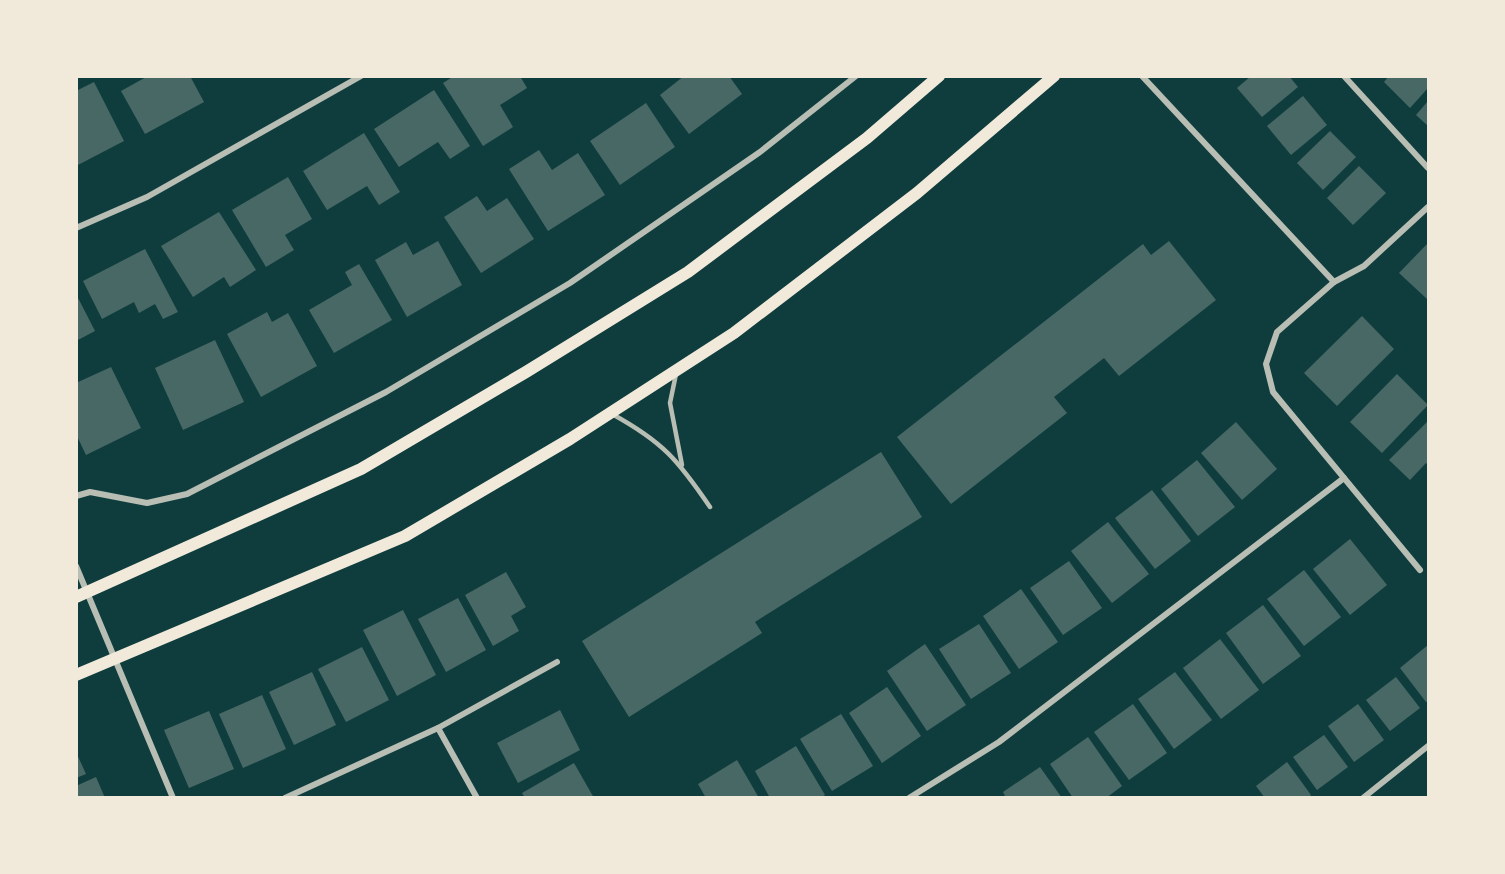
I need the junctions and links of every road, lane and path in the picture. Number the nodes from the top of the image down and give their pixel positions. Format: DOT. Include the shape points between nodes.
graph roads {
  1 [pos="361,76"];
  2 [pos="856,76"];
  3 [pos="939,76"];
  4 [pos="1054,76"];
  5 [pos="1142,76"];
  6 [pos="1344,76"];
  7 [pos="1428,168"];
  8 [pos="1428,207"];
  9 [pos="76,228"];
  10 [pos="1334,282"];
  11 [pos="676,371"];
  12 [pos="610,413"];
  13 [pos="682,465"];
  14 [pos="1344,478"];
  15 [pos="76,496"];
  16 [pos="710,507"];
  17 [pos="76,566"];
  18 [pos="1420,570"];
  19 [pos="82,594"];
  20 [pos="115,660"];
  21 [pos="557,663"];
  22 [pos="76,675"];
  23 [pos="438,728"];
  24 [pos="1428,746"];
  25 [pos="173,798"];
  26 [pos="285,798"];
  27 [pos="477,798"];
  28 [pos="909,798"];
  29 [pos="1363,798"];
  1 -- 9 [label="street" via="147,197"];
  2 -- 15 [label="street" via="760,152 570,284 386,392 187,494 147,503 90,492"];
  3 -- 19 [label="main road" via="867,138 688,272 526,372 361,469"];
  4 -- 11 [label="main road" via="908,200 734,333"];
  5 -- 10 [label="street"];
  6 -- 7 [label="street"];
  8 -- 10 [label="street" via="1364,266"];
  10 -- 14 [label="street" via="1277,332 1266,364 1273,392"];
  11 -- 12 [label="main road"];
  11 -- 13 [label="lane" via="670,403"];
  12 -- 13 [label="lane" via="650,435"];
  12 -- 20 [label="main road" via="405,536"];
  13 -- 16 [label="lane"];
  14 -- 18 [label="street"];
  14 -- 28 [label="street" via="999,742"];
  17 -- 19 [label="street"];
  19 -- 20 [label="street"];
  20 -- 22 [label="main road"];
  20 -- 25 [label="street"];
  21 -- 23 [label="street"];
  23 -- 26 [label="street"];
  23 -- 27 [label="street"];
  24 -- 29 [label="street"];
}
